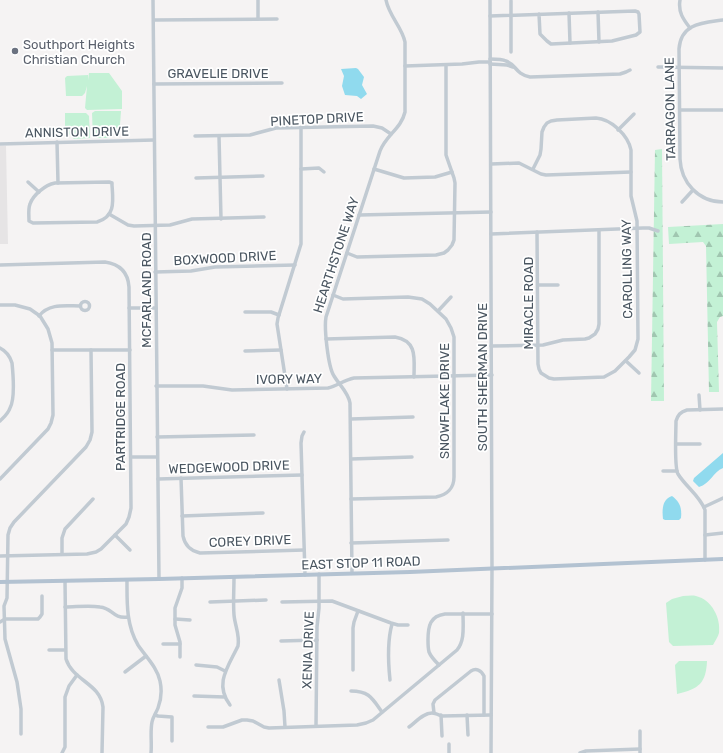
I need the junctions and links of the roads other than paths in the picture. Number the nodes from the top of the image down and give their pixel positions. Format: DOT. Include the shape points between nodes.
graph roads {
  1 [pos="153,0"];
  2 [pos="258,0"];
  3 [pos="386,0"];
  4 [pos="490,0"];
  5 [pos="680,0"];
  6 [pos="511,1"];
  7 [pos="598,12"];
  8 [pos="569,13"];
  9 [pos="539,14"];
  10 [pos="511,15"];
  11 [pos="490,16"];
  12 [pos="258,19"];
  13 [pos="277,19"];
  14 [pos="154,20"];
  15 [pos="723,20"];
  16 [pos="690,28"];
  17 [pos="599,42"];
  18 [pos="570,43"];
  19 [pos="511,52"];
  20 [pos="490,62"];
  21 [pos="446,65"];
  22 [pos="405,66"];
  23 [pos="658,67"];
  24 [pos="679,67"];
  25 [pos="723,68"];
  26 [pos="630,70"];
  27 [pos="282,83"];
  28 [pos="154,84"];
  29 [pos="680,110"];
  30 [pos="723,110"];
  31 [pos="634,114"];
  32 [pos="301,128"];
  33 [pos="618,130"];
  34 [pos="391,134"];
  35 [pos="195,136"];
  36 [pos="219,136"];
  37 [pos="154,140"];
  38 [pos="57,142"];
  39 [pos="0,144"];
  40 [pos="491,164"];
  41 [pos="301,169"];
  42 [pos="374,169"];
  43 [pos="533,170"];
  44 [pos="324,172"];
  45 [pos="452,172"];
  46 [pos="631,172"];
  47 [pos="263,176"];
  48 [pos="220,177"];
  49 [pos="196,178"];
  50 [pos="28,182"];
  51 [pos="58,183"];
  52 [pos="693,190"];
  53 [pos="39,192"];
  54 [pos="682,202"];
  55 [pos="723,202"];
  56 [pos="491,212"];
  57 [pos="455,213"];
  58 [pos="109,214"];
  59 [pos="359,215"];
  60 [pos="264,217"];
  61 [pos="221,219"];
  62 [pos="155,226"];
  63 [pos="638,228"];
  64 [pos="599,230"];
  65 [pos="658,230"];
  66 [pos="538,232"];
  67 [pos="491,234"];
  68 [pos="347,253"];
  69 [pos="0,264"];
  70 [pos="295,265"];
  71 [pos="155,272"];
  72 [pos="538,285"];
  73 [pos="558,285"];
  74 [pos="333,295"];
  75 [pos="452,297"];
  76 [pos="0,305"];
  77 [pos="80,306"];
  78 [pos="130,308"];
  79 [pos="156,308"];
  80 [pos="438,311"];
  81 [pos="245,312"];
  82 [pos="279,315"];
  83 [pos="39,316"];
  84 [pos="326,339"];
  85 [pos="491,346"];
  86 [pos="538,346"];
  87 [pos="0,348"];
  88 [pos="52,350"];
  89 [pos="91,350"];
  90 [pos="130,350"];
  91 [pos="281,350"];
  92 [pos="245,351"];
  93 [pos="626,361"];
  94 [pos="638,373"];
  95 [pos="492,375"];
  96 [pos="454,376"];
  97 [pos="414,377"];
  98 [pos="340,383"];
  99 [pos="156,386"];
  100 [pos="287,389"];
  101 [pos="699,395"];
  102 [pos="723,409"];
  103 [pos="700,410"];
  104 [pos="413,417"];
  105 [pos="350,419"];
  106 [pos="0,421"];
  107 [pos="304,432"];
  108 [pos="254,435"];
  109 [pos="157,437"];
  110 [pos="676,444"];
  111 [pos="700,444"];
  112 [pos="131,457"];
  113 [pos="157,457"];
  114 [pos="412,457"];
  115 [pos="351,459"];
  116 [pos="663,471"];
  117 [pos="677,471"];
  118 [pos="302,475"];
  119 [pos="181,478"];
  120 [pos="0,479"];
  121 [pos="158,479"];
  122 [pos="723,498"];
  123 [pos="93,499"];
  124 [pos="351,499"];
  125 [pos="704,507"];
  126 [pos="263,513"];
  127 [pos="182,516"];
  128 [pos="723,533"];
  129 [pos="115,535"];
  130 [pos="706,535"];
  131 [pos="448,540"];
  132 [pos="351,543"];
  133 [pos="130,550"];
  134 [pos="304,550"];
  135 [pos="62,554"];
  136 [pos="8,555"];
  137 [pos="0,556"];
  138 [pos="723,559"];
  139 [pos="705,560"];
  140 [pos="492,569"];
  141 [pos="352,573"];
  142 [pos="320,574"];
  143 [pos="305,575"];
  144 [pos="234,577"];
  145 [pos="182,578"];
  146 [pos="159,579"];
  147 [pos="127,580"];
  148 [pos="65,581"];
  149 [pos="0,582"];
  150 [pos="8,582"];
  151 [pos="42,596"];
  152 [pos="266,600"];
  153 [pos="319,600"];
  154 [pos="234,601"];
  155 [pos="210,602"];
  156 [pos="282,602"];
  157 [pos="65,607"];
  158 [pos="358,611"];
  159 [pos="463,614"];
  160 [pos="492,614"];
  161 [pos="128,617"];
  162 [pos="5,619"];
  163 [pos="175,619"];
  164 [pos="190,620"];
  165 [pos="0,622"];
  166 [pos="392,624"];
  167 [pos="408,625"];
  168 [pos="317,640"];
  169 [pos="281,641"];
  170 [pos="163,644"];
  171 [pos="180,644"];
  172 [pos="49,650"];
  173 [pos="65,650"];
  174 [pos="146,656"];
  175 [pos="180,657"];
  176 [pos="196,665"];
  177 [pos="439,665"];
  178 [pos="353,670"];
  179 [pos="226,671"];
  180 [pos="125,672"];
  181 [pos="77,675"];
  182 [pos="279,680"];
  183 [pos="390,680"];
  184 [pos="351,691"];
  185 [pos="194,696"];
  186 [pos="225,697"];
  187 [pos="230,706"];
  188 [pos="382,712"];
  189 [pos="434,713"];
  190 [pos="155,715"];
  191 [pos="441,715"];
  192 [pos="468,715"];
  193 [pos="484,715"];
  194 [pos="491,715"];
  195 [pos="316,726"];
  196 [pos="285,727"];
  197 [pos="208,728"];
  198 [pos="409,728"];
  199 [pos="640,731"];
  200 [pos="21,734"];
  201 [pos="468,735"];
  202 [pos="442,736"];
  203 [pos="172,741"];
  204 [pos="449,744"];
  205 [pos="640,751"];
  206 [pos="604,752"];
  207 [pos="62,753"];
  208 [pos="102,753"];
  209 [pos="152,753"];
  210 [pos="450,753"];
  211 [pos="491,753"];
  212 [pos="580,753"];
  1 -- 14 [label="street, MCFARLAND ROAD"];
  2 -- 12 [label="street"];
  3 -- 22 [label="street, HEARTHSTONE WAY" via="404,40"];
  4 -- 11 [label="street, SOUTH SHERMAN DRIVE"];
  5 -- 16 [label="street" via="681,15"];
  6 -- 10 [label="street"];
  7 -- 8 [label="street"];
  7 -- 17 [label="street"];
  7 -- 17 [label="street" via="636,11 639,15 640,32 614,41"];
  8 -- 9 [label="street"];
  8 -- 18 [label="street"];
  9 -- 10 [label="street"];
  9 -- 18 [label="street" via="540,33 544,38 551,44"];
  10 -- 11 [label="street"];
  10 -- 19 [label="street"];
  11 -- 20 [label="street, SOUTH SHERMAN DRIVE"];
  12 -- 13 [label="street"];
  12 -- 14 [label="street"];
  14 -- 28 [label="street, MCFARLAND ROAD"];
  15 -- 16 [label="street"];
  16 -- 24 [label="street, TARRAGON LANE" via="680,42"];
  17 -- 18 [label="street"];
  20 -- 21 [label="street"];
  20 -- 26 [label="street" via="507,61 522,74 530,77 620,74"];
  20 -- 40 [label="street, SOUTH SHERMAN DRIVE"];
  21 -- 22 [label="street"];
  21 -- 45 [label="street" via="446,154"];
  22 -- 34 [label="street, HEARTHSTONE WAY" via="405,112 401,123"];
  23 -- 24 [label="street"];
  24 -- 25 [label="street"];
  24 -- 29 [label="street, TARRAGON LANE"];
  27 -- 28 [label="street, GRAVELIE DRIVE"];
  28 -- 37 [label="street, MCFARLAND ROAD"];
  29 -- 30 [label="street"];
  29 -- 52 [label="street, TARRAGON LANE" via="680,167 685,180"];
  31 -- 33 [label="street"];
  32 -- 34 [label="street, PINETOP DRIVE" via="374,126"];
  32 -- 36 [label="street, PINETOP DRIVE" via="276,128 250,135"];
  32 -- 41 [label="street"];
  33 -- 43 [label="street" via="611,123 599,118 550,121 542,131 541,151"];
  33 -- 46 [label="street, CAROLLING WAY" via="630,145"];
  34 -- 42 [label="street, HEARTHSTONE WAY" via="382,145"];
  35 -- 36 [label="street, PINETOP DRIVE"];
  36 -- 48 [label="street"];
  37 -- 38 [label="street, ANNISTON DRIVE"];
  37 -- 62 [label="street, MCFARLAND ROAD"];
  38 -- 39 [label="street, ANNISTON DRIVE"];
  38 -- 51 [label="street"];
  40 -- 43 [label="street" via="517,162"];
  40 -- 56 [label="street, SOUTH SHERMAN DRIVE"];
  41 -- 44 [label="street" via="320,168"];
  41 -- 70 [label="street" via="301,240"];
  42 -- 45 [label="street" via="404,178 434,177"];
  42 -- 59 [label="street, HEARTHSTONE WAY"];
  43 -- 46 [label="street" via="546,175"];
  45 -- 57 [label="street" via="455,183"];
  46 -- 63 [label="street, CAROLLING WAY" via="631,197"];
  47 -- 48 [label="street"];
  48 -- 49 [label="street"];
  48 -- 61 [label="street"];
  50 -- 53 [label="street"];
  51 -- 53 [label="street" via="47,185"];
  51 -- 58 [label="street" via="111,183 112,203"];
  52 -- 54 [label="street"];
  52 -- 55 [label="street" via="714,202"];
  53 -- 58 [label="street" via="29,206 29,220 32,223 97,222"];
  56 -- 57 [label="street"];
  56 -- 67 [label="street, SOUTH SHERMAN DRIVE"];
  57 -- 59 [label="street"];
  57 -- 68 [label="street" via="455,238 450,249 444,253 357,257"];
  58 -- 62 [label="street" via="132,226"];
  59 -- 68 [label="street, HEARTHSTONE WAY"];
  60 -- 61 [label="street"];
  61 -- 62 [label="street" via="192,219"];
  62 -- 71 [label="street, MCFARLAND ROAD"];
  63 -- 64 [label="street"];
  63 -- 65 [label="street"];
  63 -- 93 [label="street, CAROLLING WAY" via="638,340"];
  64 -- 66 [label="street"];
  64 -- 86 [label="street" via="597,331 585,339 563,340"];
  66 -- 67 [label="street"];
  66 -- 72 [label="street, MIRACLE ROAD"];
  67 -- 85 [label="street, SOUTH SHERMAN DRIVE"];
  68 -- 74 [label="street, HEARTHSTONE WAY"];
  69 -- 78 [label="street, PARTRIDGE ROAD" via="105,262 116,265 126,274 129,283"];
  70 -- 71 [label="street, BOXWOOD DRIVE"];
  70 -- 82 [label="street"];
  71 -- 79 [label="street, MCFARLAND ROAD"];
  72 -- 73 [label="street"];
  72 -- 86 [label="street, MIRACLE ROAD"];
  74 -- 80 [label="street, SNOWFLAKE DRIVE" via="344,298 414,297 428,302"];
  74 -- 84 [label="street, HEARTHSTONE WAY" via="326,320"];
  75 -- 80 [label="street"];
  76 -- 83 [label="street" via="22,307"];
  77 -- 83 [label="street" via="53,306"];
  78 -- 79 [label="street"];
  78 -- 90 [label="street, PARTRIDGE ROAD"];
  79 -- 99 [label="street, MCFARLAND ROAD"];
  80 -- 96 [label="street, SNOWFLAKE DRIVE" via="453,332"];
  81 -- 82 [label="street" via="270,312"];
  82 -- 91 [label="street" via="277,327"];
  83 -- 88 [label="street" via="50,332"];
  84 -- 97 [label="street" via="394,337 405,340 413,350"];
  84 -- 98 [label="street, HEARTHSTONE WAY" via="331,370"];
  85 -- 86 [label="street"];
  85 -- 95 [label="street, SOUTH SHERMAN DRIVE"];
  86 -- 93 [label="street, MIRACLE ROAD" via="539,370 546,377 553,379 604,377"];
  87 -- 106 [label="street" via="12,361 13,397 10,409"];
  88 -- 89 [label="street"];
  88 -- 120 [label="street" via="52,423"];
  89 -- 90 [label="street"];
  89 -- 136 [label="street" via="90,440 13,524 8,537"];
  90 -- 112 [label="street, PARTRIDGE ROAD"];
  91 -- 92 [label="street"];
  91 -- 100 [label="street"];
  93 -- 94 [label="street"];
  95 -- 96 [label="street, IVORY WAY"];
  95 -- 140 [label="street, SOUTH SHERMAN DRIVE"];
  96 -- 97 [label="street, IVORY WAY"];
  96 -- 124 [label="street, SNOWFLAKE DRIVE" via="452,487 445,494 436,497"];
  97 -- 98 [label="street, IVORY WAY" via="354,378"];
  98 -- 100 [label="street, IVORY WAY" via="329,388"];
  98 -- 105 [label="street, HEARTHSTONE WAY" via="349,399"];
  99 -- 100 [label="street, IVORY WAY" via="203,386 232,390"];
  99 -- 109 [label="street, MCFARLAND ROAD"];
  101 -- 103 [label="street"];
  102 -- 103 [label="street"];
  103 -- 110 [label="street" via="682,411 678,415"];
  104 -- 105 [label="street"];
  105 -- 115 [label="street, HEARTHSTONE WAY"];
  107 -- 118 [label="street" via="301,441"];
  108 -- 109 [label="street"];
  109 -- 113 [label="street, MCFARLAND ROAD"];
  110 -- 111 [label="street"];
  110 -- 117 [label="street"];
  112 -- 113 [label="street, WEDGEWOOD DRIVE"];
  112 -- 129 [label="street, PARTRIDGE ROAD" via="131,514 126,524"];
  113 -- 121 [label="street, MCFARLAND ROAD"];
  114 -- 115 [label="street"];
  115 -- 124 [label="street, HEARTHSTONE WAY"];
  116 -- 117 [label="street"];
  117 -- 125 [label="street"];
  118 -- 119 [label="street, WEDGEWOOD DRIVE"];
  118 -- 134 [label="street"];
  119 -- 121 [label="street, WEDGEWOOD DRIVE"];
  119 -- 127 [label="street"];
  121 -- 146 [label="street, MCFARLAND ROAD"];
  122 -- 125 [label="street"];
  123 -- 135 [label="street" via="64,530"];
  124 -- 132 [label="street, HEARTHSTONE WAY"];
  125 -- 130 [label="street"];
  126 -- 127 [label="street"];
  127 -- 134 [label="street, COREY DRIVE" via="184,542 189,548 200,553"];
  128 -- 130 [label="street"];
  129 -- 133 [label="street"];
  129 -- 135 [label="street, PARTRIDGE ROAD" via="96,552"];
  130 -- 139 [label="street"];
  131 -- 132 [label="street"];
  132 -- 141 [label="street, HEARTHSTONE WAY"];
  134 -- 143 [label="street"];
  135 -- 136 [label="street"];
  136 -- 137 [label="street"];
  136 -- 150 [label="street"];
  138 -- 139 [label="main road, EAST STOP 11 ROAD"];
  139 -- 140 [label="main road, EAST STOP 11 ROAD"];
  140 -- 141 [label="main road, EAST STOP 11 ROAD"];
  140 -- 160 [label="street, SOUTH SHERMAN DRIVE"];
  141 -- 142 [label="main road, EAST STOP 11 ROAD"];
  142 -- 143 [label="main road, EAST STOP 11 ROAD"];
  142 -- 153 [label="street, XENIA DRIVE"];
  143 -- 144 [label="main road, EAST STOP 11 ROAD"];
  144 -- 145 [label="main road, EAST STOP 11 ROAD"];
  144 -- 154 [label="street"];
  145 -- 146 [label="main road, EAST STOP 11 ROAD"];
  145 -- 163 [label="street"];
  146 -- 147 [label="main road, EAST STOP 11 ROAD"];
  147 -- 148 [label="main road, EAST STOP 11 ROAD"];
  147 -- 161 [label="street"];
  148 -- 150 [label="main road, EAST STOP 11 ROAD"];
  148 -- 157 [label="street"];
  149 -- 150 [label="main road, EAST STOP 11 ROAD"];
  150 -- 162 [label="street" via="4,605"];
  151 -- 162 [label="street" via="40,618"];
  152 -- 154 [label="street"];
  153 -- 156 [label="street"];
  153 -- 158 [label="street" via="332,601"];
  153 -- 168 [label="street, XENIA DRIVE"];
  154 -- 155 [label="street"];
  154 -- 179 [label="street" via="238,646"];
  157 -- 161 [label="street" via="100,607 118,617"];
  157 -- 173 [label="street"];
  158 -- 166 [label="street"];
  158 -- 178 [label="street" via="353,627"];
  159 -- 160 [label="street"];
  159 -- 177 [label="street" via="461,644"];
  159 -- 177 [label="street" via="438,615 430,623 428,650"];
  160 -- 194 [label="street, SOUTH SHERMAN DRIVE"];
  161 -- 174 [label="street" via="138,645"];
  162 -- 165 [label="street"];
  162 -- 200 [label="street" via="6,641 18,686"];
  163 -- 164 [label="street"];
  163 -- 171 [label="street"];
  166 -- 167 [label="street"];
  166 -- 183 [label="street" via="389,642"];
  168 -- 169 [label="street"];
  168 -- 195 [label="street, XENIA DRIVE"];
  170 -- 171 [label="street"];
  171 -- 175 [label="street"];
  172 -- 173 [label="street"];
  173 -- 181 [label="street" via="67,664"];
  174 -- 180 [label="street"];
  174 -- 190 [label="street" via="157,670 161,683 160,700"];
  176 -- 179 [label="street" via="217,667"];
  177 -- 188 [label="street"];
  179 -- 186 [label="street" via="222,684"];
  181 -- 207 [label="street" via="66,695 65,747"];
  181 -- 208 [label="street" via="96,690 102,700"];
  182 -- 196 [label="street"];
  184 -- 188 [label="street" via="367,694"];
  185 -- 186 [label="street"];
  186 -- 187 [label="street"];
  188 -- 195 [label="street" via="362,725"];
  189 -- 191 [label="street"];
  189 -- 193 [label="street" via="433,704 436,699 471,671 478,670 484,676"];
  189 -- 198 [label="street" via="426,714"];
  190 -- 203 [label="street" via="172,717"];
  190 -- 209 [label="street" via="152,724"];
  191 -- 192 [label="street"];
  191 -- 202 [label="street"];
  192 -- 193 [label="street"];
  192 -- 201 [label="street"];
  193 -- 194 [label="street"];
  194 -- 211 [label="street, SOUTH SHERMAN DRIVE"];
  195 -- 196 [label="street"];
  196 -- 197 [label="street" via="269,728 246,720 223,727"];
  199 -- 205 [label="street"];
  204 -- 210 [label="street"];
  205 -- 206 [label="street"];
  206 -- 212 [label="street"];
}
